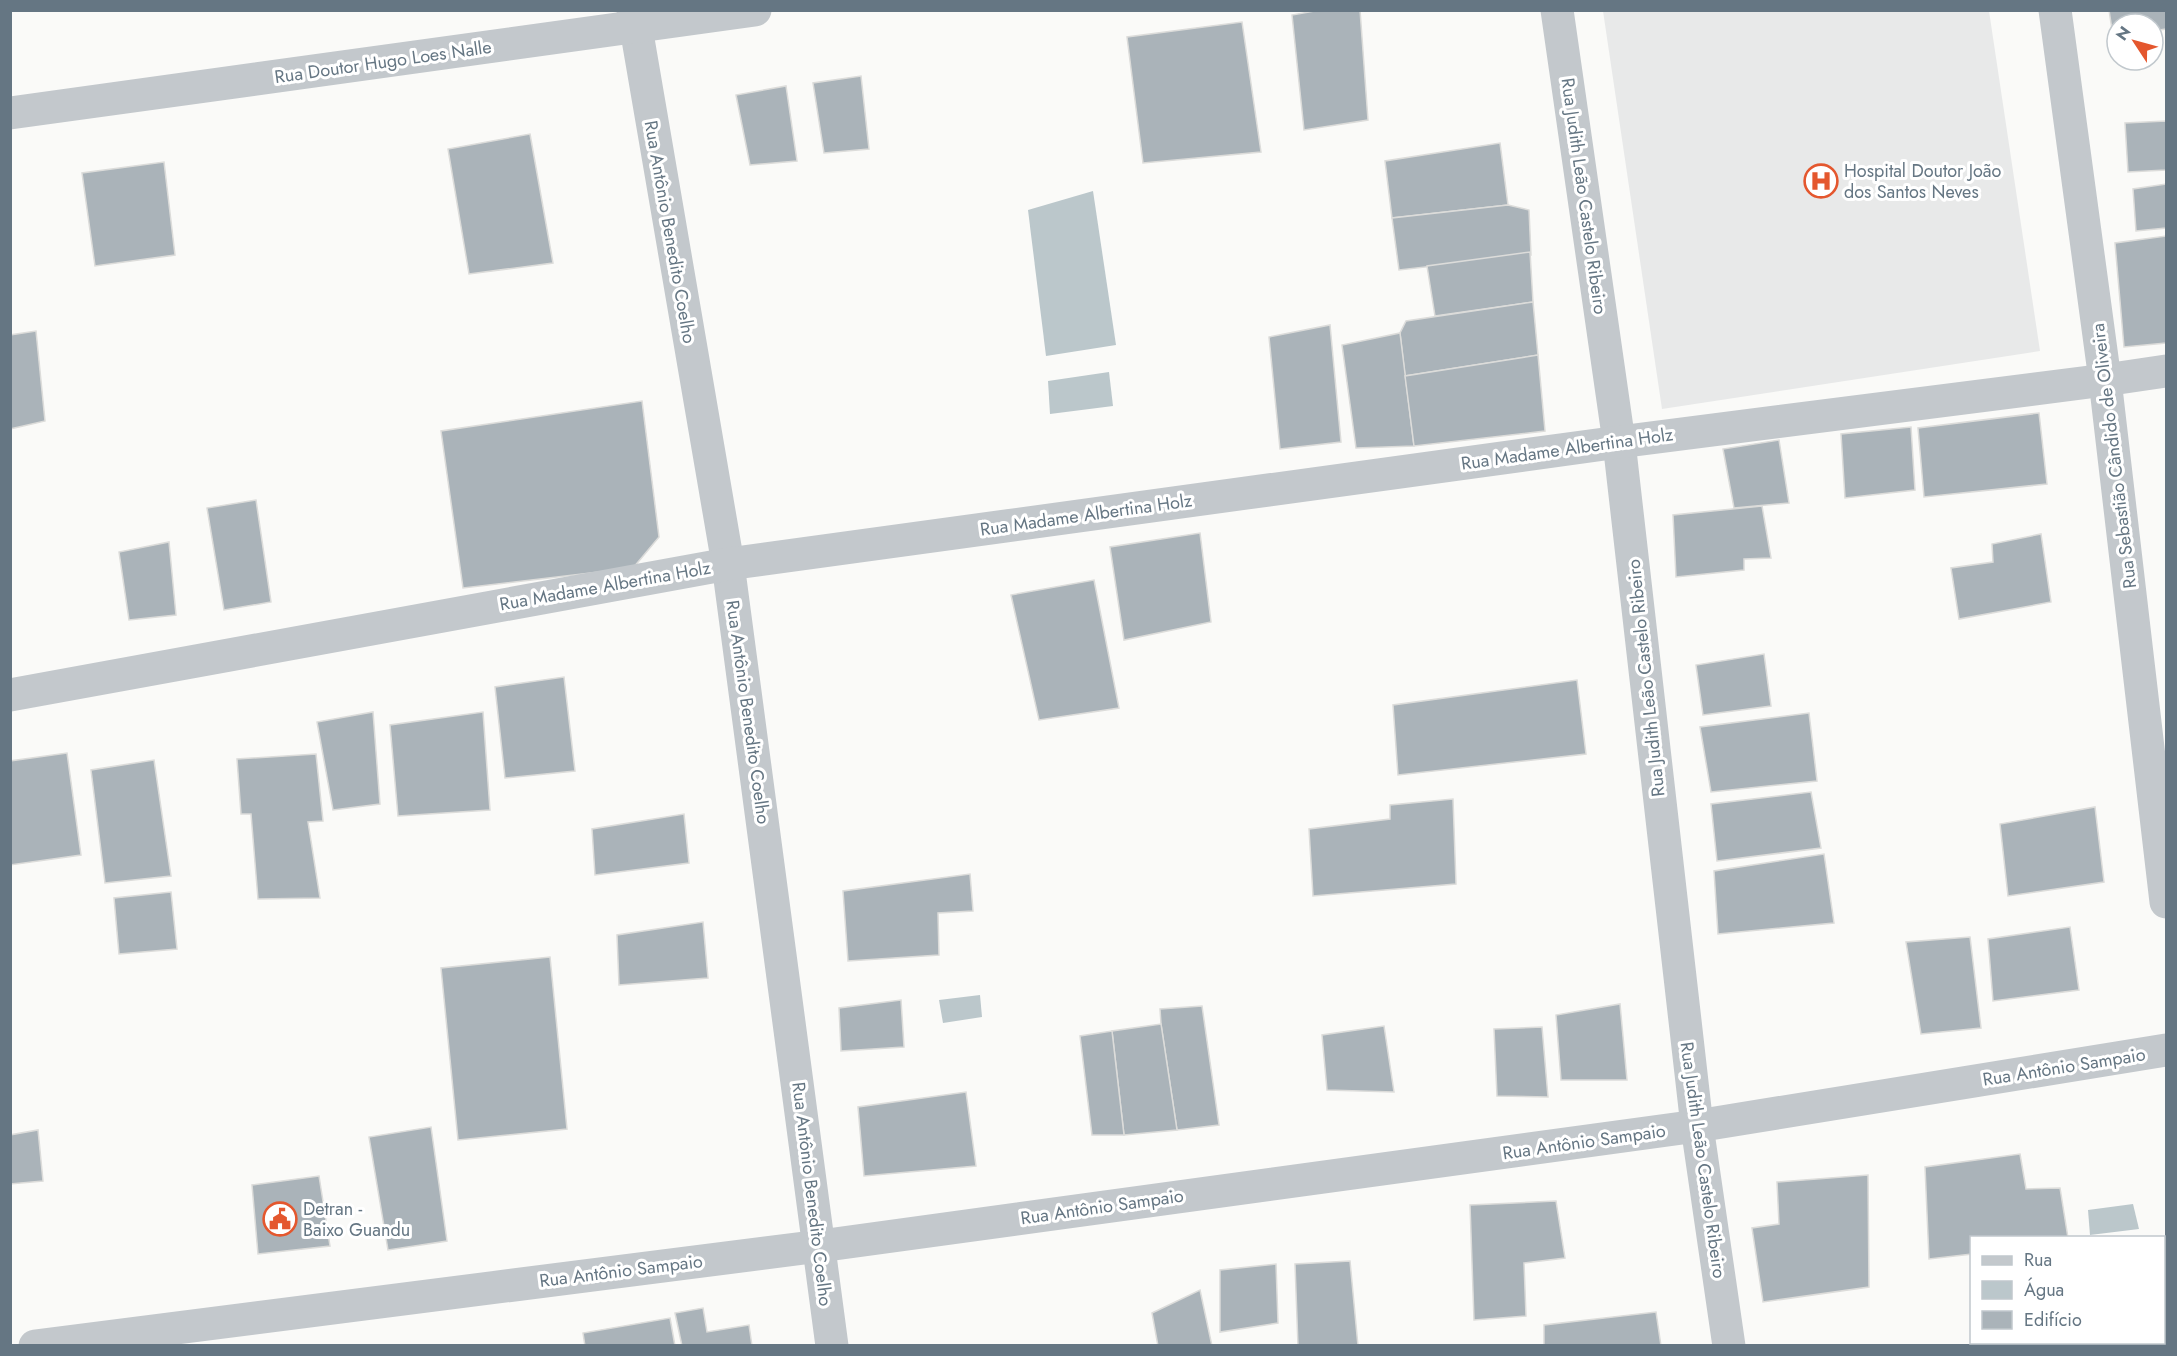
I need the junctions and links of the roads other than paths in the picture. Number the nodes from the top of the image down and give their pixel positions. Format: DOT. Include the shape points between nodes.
graph roads {
  1 [pos="755,10"];
  2 [pos="1557,10"];
  3 [pos="2055,10"];
  4 [pos="634,19"];
  5 [pos="10,113"];
  6 [pos="2166,371"];
  7 [pos="2105,381"];
  8 [pos="1619,442"];
  9 [pos="728,564"];
  10 [pos="10,695"];
  11 [pos="2166,902"];
  12 [pos="2166,1050"];
  13 [pos="1696,1126"];
  14 [pos="820,1246"];
  15 [pos="35,1346"];
  16 [pos="832,1346"];
  17 [pos="1729,1346"];
  1 -- 4 [label="street, Rua Doutor Hugo Loes Nalle"];
  2 -- 8 [label="street, Rua Judith Leão Castelo Ribeiro"];
  3 -- 7 [label="street, Rua Sebastião Cândido de Oliveira"];
  4 -- 5 [label="street, Rua Doutor Hugo Loes Nalle"];
  4 -- 9 [label="street, Rua Antônio Benedito Coelho"];
  6 -- 7 [label="street, Rua Madame Albertina Holz"];
  7 -- 8 [label="street, Rua Madame Albertina Holz"];
  7 -- 11 [label="street, Rua Sebastião Cândido de Oliveira"];
  8 -- 9 [label="street, Rua Madame Albertina Holz"];
  8 -- 13 [label="street, Rua Judith Leão Castelo Ribeiro"];
  9 -- 10 [label="street, Rua Madame Albertina Holz"];
  9 -- 14 [label="street, Rua Antônio Benedito Coelho"];
  12 -- 13 [label="street, Rua Antônio Sampaio"];
  13 -- 14 [label="street, Rua Antônio Sampaio"];
  13 -- 17 [label="street, Rua Judith Leão Castelo Ribeiro"];
  14 -- 15 [label="street, Rua Antônio Sampaio"];
  14 -- 16 [label="street, Rua Antônio Benedito Coelho"];
}
